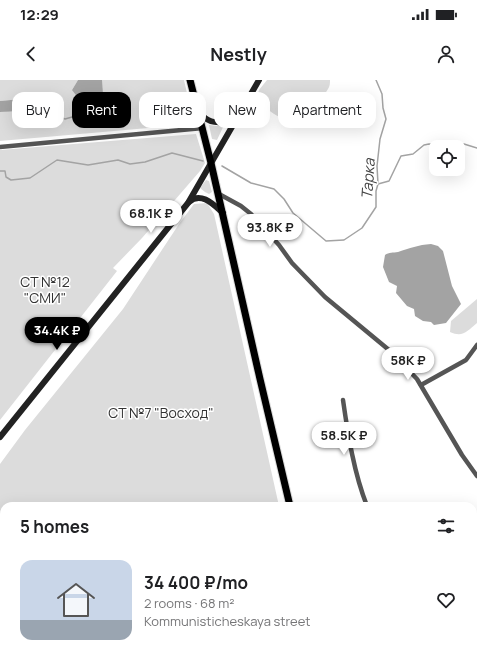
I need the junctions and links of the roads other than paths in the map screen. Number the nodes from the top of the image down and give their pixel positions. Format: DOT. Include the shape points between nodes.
graph roads {
  1 [pos="190,80"];
  2 [pos="259,80"];
  3 [pos="193,92"];
  4 [pos="252,92"];
  5 [pos="203,128"];
  6 [pos="231,128"];
  7 [pos="0,147"];
  8 [pos="211,163"];
  9 [pos="219,194"];
  10 [pos="188,203"];
  11 [pos="222,213"];
  12 [pos="477,345"];
  13 [pos="421,385"];
  14 [pos="343,400"];
  15 [pos="0,437"];
  16 [pos="477,476"];
  17 [pos="289,502"];
  18 [pos="365,502"];
  1 -- 3 [label="main road"];
  2 -- 4 [label="main road"];
  5 -- 7 [label="street"];
  5 -- 8 [label="main road"];
  6 -- 8 [label="main road"];
  8 -- 9 [label="main road"];
  8 -- 10 [label="main road"];
  9 -- 11 [label="main road"];
  9 -- 13 [label="street" via="242,206 251,214 292,263 325,297 389,350"];
  10 -- 11 [label="main road" via="200,198 214,204"];
  10 -- 15 [label="main road"];
  11 -- 17 [label="main road"];
  12 -- 13 [label="street" via="466,360"];
  13 -- 16 [label="street"];
  14 -- 18 [label="street" via="352,451"];
}
